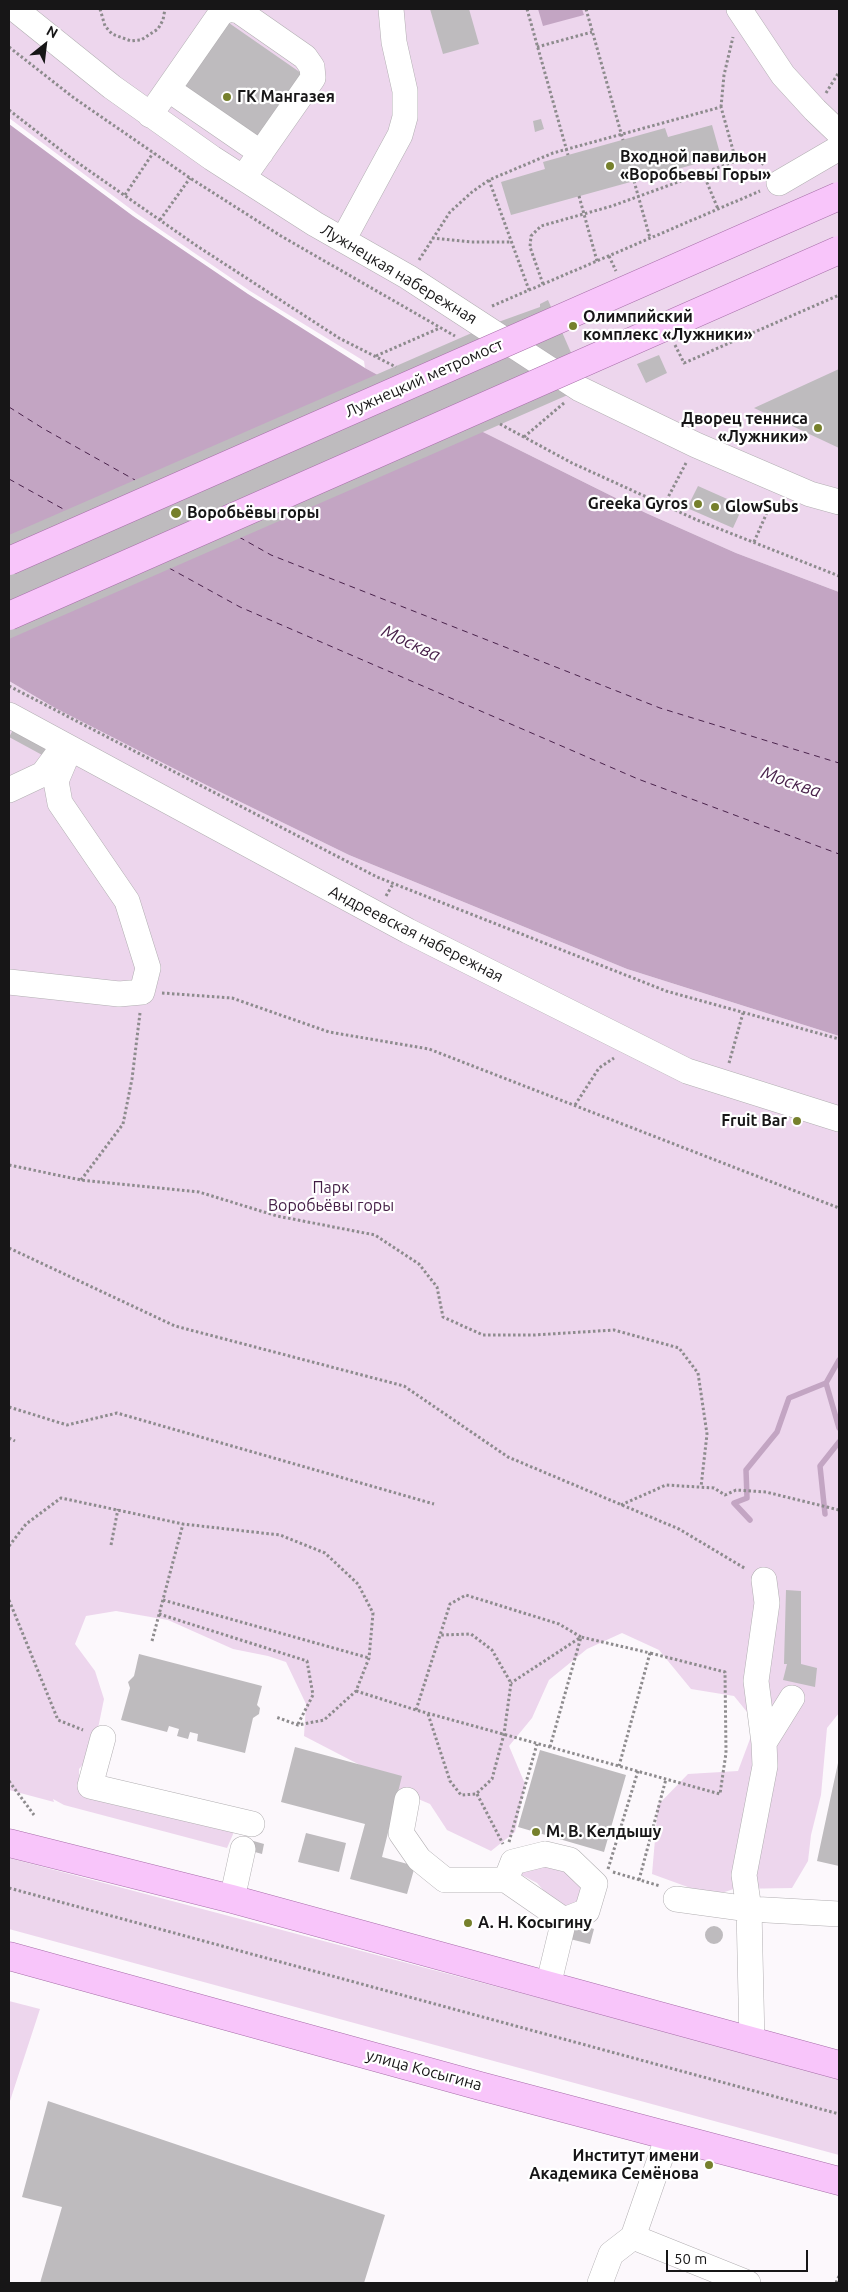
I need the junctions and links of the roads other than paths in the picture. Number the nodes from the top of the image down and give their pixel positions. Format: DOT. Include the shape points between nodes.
graph roads {
  1 [pos="15,9"];
  2 [pos="391,9"];
  3 [pos="740,11"];
  4 [pos="168,89"];
  5 [pos="150,115"];
  6 [pos="839,133"];
  7 [pos="839,148"];
  8 [pos="261,154"];
  9 [pos="244,178"];
  10 [pos="775,185"];
  11 [pos="839,196"];
  12 [pos="343,240"];
  13 [pos="839,250"];
  14 [pos="839,502"];
  15 [pos="9,561"];
  16 [pos="9,616"];
  17 [pos="9,715"];
  18 [pos="67,746"];
  19 [pos="9,790"];
  20 [pos="9,982"];
  21 [pos="839,1119"];
  22 [pos="764,1580"];
  23 [pos="792,1698"];
  24 [pos="102,1738"];
  25 [pos="764,1743"];
  26 [pos="407,1800"];
  27 [pos="252,1824"];
  28 [pos="9,1843"];
  29 [pos="244,1849"];
  30 [pos="509,1871"];
  31 [pos="232,1899"];
  32 [pos="676,1899"];
  33 [pos="749,1908"];
  34 [pos="839,1914"];
  35 [pos="564,1920"];
  36 [pos="9,1956"];
  37 [pos="548,1986"];
  38 [pos="752,2042"];
  39 [pos="839,2065"];
  40 [pos="668,2136"];
  41 [pos="839,2181"];
  42 [pos="633,2237"];
  43 [pos="600,2283"];
  44 [pos="748,2283"];
  1 -- 5 [label="street, Лужнецкая набережная"];
  2 -- 12 [label="street" via="394,42 405,91 405,117 400,135"];
  3 -- 6 [label="street" via="783,75"];
  4 -- 5 [label="street"];
  4 -- 8 [label="street"];
  4 -- 8 [label="street" via="220,13 227,10 239,11 298,52 310,62 313,78"];
  5 -- 9 [label="street, Лужнецкая набережная"];
  7 -- 10 [label="street"];
  8 -- 9 [label="street"];
  9 -- 12 [label="street, Лужнецкая набережная"];
  11 -- 15 [label="main road, Лужнецкий метромост, bridge"];
  12 -- 14 [label="street, Лужнецкая набережная" via="408,277 580,389 696,445 781,482"];
  13 -- 16 [label="main road, bridge"];
  17 -- 18 [label="street, Андреевская набережная"];
  18 -- 19 [label="street" via="43,774"];
  18 -- 20 [label="street" via="56,781 60,803 128,901 148,968 142,992 119,994"];
  18 -- 21 [label="street, Андреевская набережная" via="392,923 687,1071"];
  22 -- 25 [label="street" via="767,1603 756,1681"];
  23 -- 25 [label="street"];
  24 -- 27 [label="street" via="90,1786"];
  25 -- 33 [label="street" via="764,1766 744,1875"];
  26 -- 30 [label="street" via="401,1833 419,1859 445,1880"];
  28 -- 31 [label="main road"];
  29 -- 31 [label="street"];
  30 -- 35 [label="street"];
  30 -- 35 [label="street" via="545,1854 570,1860 594,1884 587,1911"];
  31 -- 37 [label="main road"];
  32 -- 33 [label="street"];
  33 -- 34 [label="street"];
  33 -- 38 [label="street"];
  35 -- 37 [label="street"];
  36 -- 40 [label="main road, улица Косыгина"];
  37 -- 38 [label="main road"];
  38 -- 39 [label="main road"];
  40 -- 41 [label="main road, улица Косыгина"];
  40 -- 42 [label="street"];
  42 -- 43 [label="street" via="611,2254"];
  42 -- 44 [label="street"];
}
